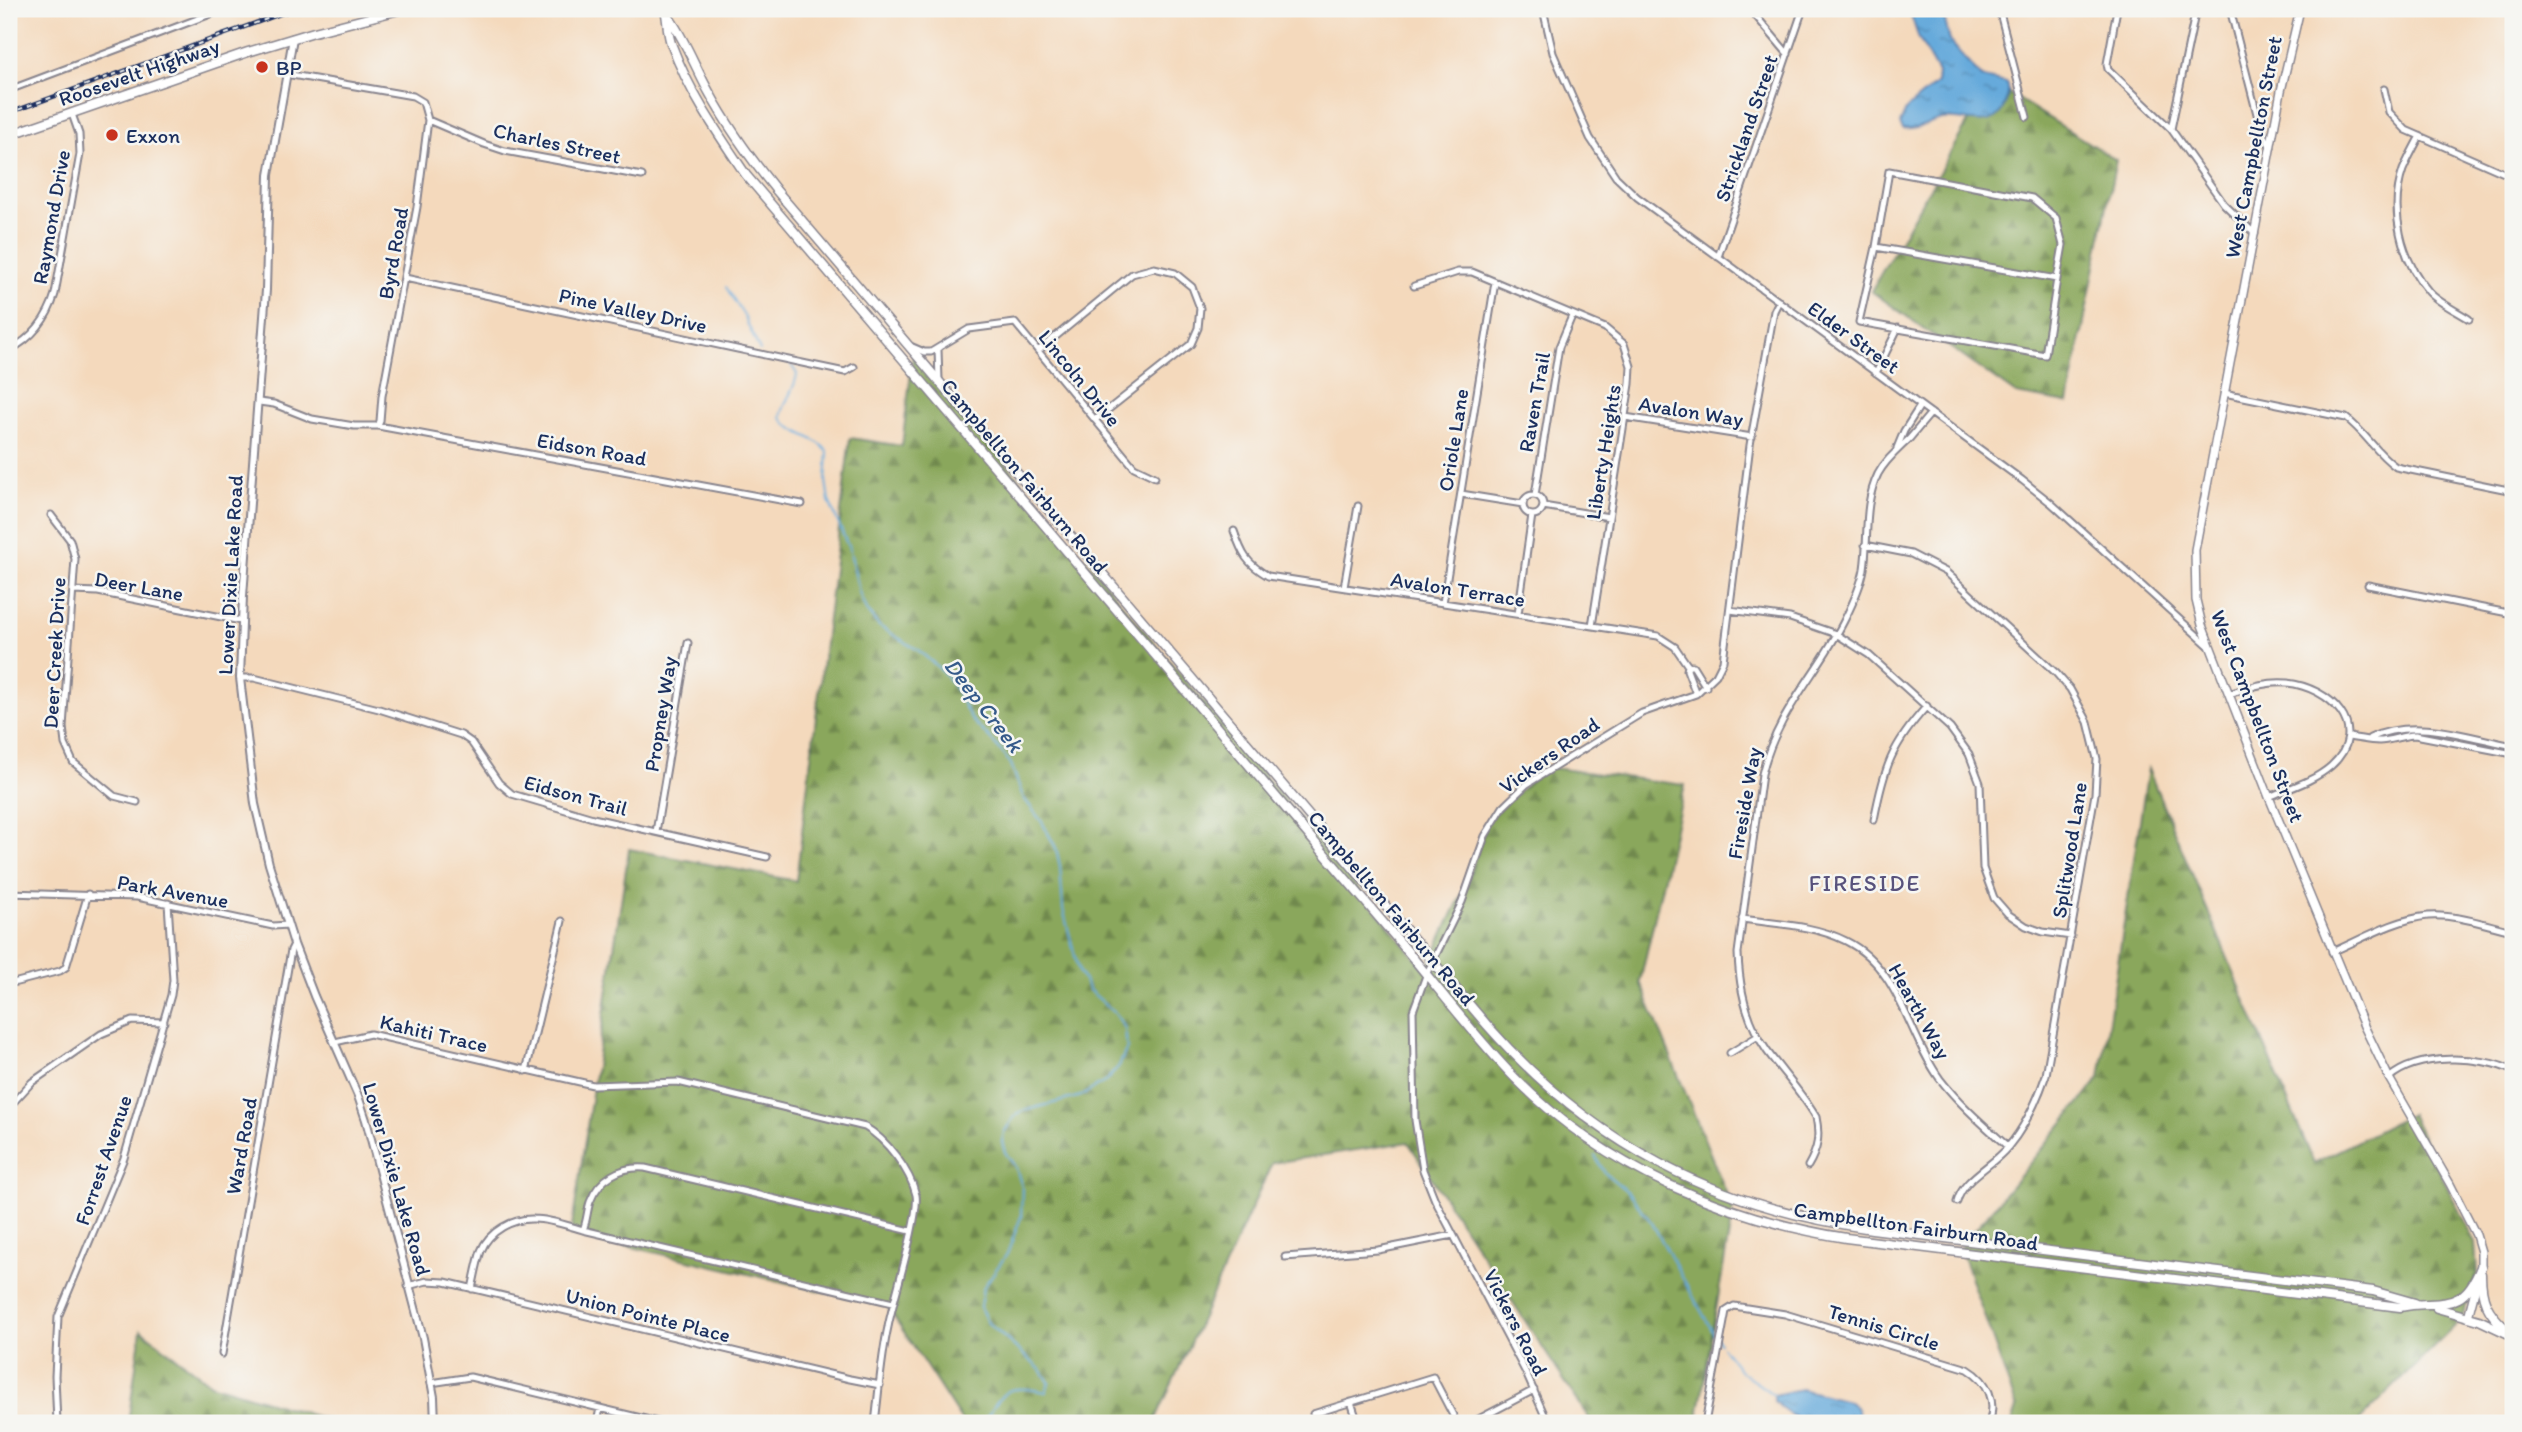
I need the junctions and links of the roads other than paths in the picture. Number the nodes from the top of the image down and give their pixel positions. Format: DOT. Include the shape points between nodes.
graph roads {
  1 [pos="224,9"];
  2 [pos="403,9"];
  3 [pos="1543,9"];
  4 [pos="1750,9"];
  5 [pos="1803,9"];
  6 [pos="1999,9"];
  7 [pos="2117,9"];
  8 [pos="2196,9"];
  9 [pos="2230,9"];
  10 [pos="2300,9"];
  11 [pos="665,11"];
  12 [pos="293,38"];
  13 [pos="1788,54"];
  14 [pos="286,74"];
  15 [pos="2384,89"];
  16 [pos="9,90"];
  17 [pos="72,114"];
  18 [pos="2027,117"];
  19 [pos="428,120"];
  20 [pos="2171,129"];
  21 [pos="9,135"];
  22 [pos="2420,136"];
  23 [pos="2271,148"];
  24 [pos="642,176"];
  25 [pos="2513,177"];
  26 [pos="2255,234"];
  27 [pos="1876,247"];
  28 [pos="1718,257"];
  29 [pos="405,278"];
  30 [pos="2057,279"];
  31 [pos="1495,282"];
  32 [pos="1414,286"];
  33 [pos="1779,301"];
  34 [pos="1572,316"];
  35 [pos="2469,319"];
  36 [pos="1898,328"];
  37 [pos="910,346"];
  38 [pos="9,350"];
  39 [pos="937,350"];
  40 [pos="1038,351"];
  41 [pos="854,367"];
  42 [pos="1876,373"];
  43 [pos="939,380"];
  44 [pos="2224,393"];
  45 [pos="259,402"];
  46 [pos="1920,406"];
  47 [pos="1931,413"];
  48 [pos="1625,417"];
  49 [pos="1095,420"];
  50 [pos="377,426"];
  51 [pos="1752,437"];
  52 [pos="1897,448"];
  53 [pos="1155,477"];
  54 [pos="2513,491"];
  55 [pos="1461,494"];
  56 [pos="1535,495"];
  57 [pos="802,504"];
  58 [pos="1523,504"];
  59 [pos="1358,506"];
  60 [pos="1543,506"];
  61 [pos="51,515"];
  62 [pos="1532,515"];
  63 [pos="1609,517"];
  64 [pos="1234,531"];
  65 [pos="1865,545"];
  66 [pos="2368,586"];
  67 [pos="1344,587"];
  68 [pos="73,591"];
  69 [pos="1443,603"];
  70 [pos="1730,610"];
  71 [pos="1518,614"];
  72 [pos="2513,614"];
  73 [pos="241,621"];
  74 [pos="1592,626"];
  75 [pos="1836,634"];
  76 [pos="688,643"];
  77 [pos="2210,647"];
  78 [pos="1688,666"];
  79 [pos="240,678"];
  80 [pos="1706,687"];
  81 [pos="1696,694"];
  82 [pos="2229,694"];
  83 [pos="1927,706"];
  84 [pos="2348,737"];
  85 [pos="2370,738"];
  86 [pos="2513,746"];
  87 [pos="2513,754"];
  88 [pos="2269,797"];
  89 [pos="137,802"];
  90 [pos="1874,820"];
  91 [pos="656,832"];
  92 [pos="767,857"];
  93 [pos="9,893"];
  94 [pos="88,894"];
  95 [pos="168,903"];
  96 [pos="1742,919"];
  97 [pos="562,921"];
  98 [pos="288,925"];
  99 [pos="2513,931"];
  100 [pos="2071,936"];
  101 [pos="294,944"];
  102 [pos="2332,951"];
  103 [pos="1434,961"];
  104 [pos="1427,973"];
  105 [pos="9,984"];
  106 [pos="164,1021"];
  107 [pos="1758,1036"];
  108 [pos="335,1042"];
  109 [pos="1730,1053"];
  110 [pos="526,1071"];
  111 [pos="2513,1071"];
  112 [pos="2389,1078"];
  113 [pos="9,1107"];
  114 [pos="2008,1147"];
  115 [pos="1808,1166"];
  116 [pos="1956,1202"];
  117 [pos="583,1230"];
  118 [pos="911,1231"];
  119 [pos="1453,1235"];
  120 [pos="1285,1257"];
  121 [pos="2481,1267"];
  122 [pos="408,1286"];
  123 [pos="472,1289"];
  124 [pos="893,1303"];
  125 [pos="2417,1304"];
  126 [pos="2468,1317"];
  127 [pos="2513,1336"];
  128 [pos="222,1354"];
  129 [pos="431,1383"];
  130 [pos="880,1385"];
  131 [pos="1534,1390"];
  132 [pos="1351,1402"];
  133 [pos="600,1408"];
  134 [pos="1313,1414"];
  135 [pos="57,1423"];
  136 [pos="435,1423"];
  137 [pos="597,1423"];
  138 [pos="662,1423"];
  139 [pos="875,1423"];
  140 [pos="1358,1423"];
  141 [pos="1457,1423"];
  142 [pos="1471,1423"];
  143 [pos="1548,1423"];
  144 [pos="1705,1423"];
  145 [pos="1989,1423"];
  1 -- 16 [label="street"];
  2 -- 12 [label="main road, Roosevelt Highway"];
  3 -- 28 [label="street, Elder Street" via="1553,53 1600,155 1636,197"];
  4 -- 13 [label="street"];
  5 -- 13 [label="street, Strickland Street"];
  6 -- 18 [label="street"];
  7 -- 20 [label="street" via="2108,69"];
  8 -- 20 [label="street"];
  9 -- 23 [label="street" via="2260,126"];
  10 -- 23 [label="main road, West Campbellton Street"];
  11 -- 37 [label="main road, Campbellton Fairburn Road" via="746,151"];
  11 -- 104 [label="main road, Campbellton Fairburn Road" via="680,65 746,175"];
  12 -- 14 [label="street, Lower Dixie Lake Road"];
  12 -- 17 [label="main road, Roosevelt Highway"];
  13 -- 28 [label="street, Strickland Street"];
  14 -- 19 [label="street" via="413,96 423,102"];
  14 -- 45 [label="street, Lower Dixie Lake Road" via="269,175"];
  15 -- 22 [label="street" via="2389,112 2406,130"];
  17 -- 21 [label="main road, Roosevelt Highway"];
  17 -- 38 [label="street, Raymond Drive" via="80,155 55,294 37,328"];
  19 -- 24 [label="street, Charles Street" via="505,151"];
  19 -- 29 [label="street, Byrd Road"];
  20 -- 26 [label="street" via="2224,204"];
  22 -- 25 [label="street"];
  22 -- 35 [label="street" via="2403,171 2397,198 2404,249 2430,293"];
  23 -- 26 [label="main road, West Campbellton Street"];
  26 -- 44 [label="main road, West Campbellton Street"];
  27 -- 30 [label="street"];
  27 -- 30 [label="street" via="1889,171 2032,198 2056,218 2063,245"];
  27 -- 36 [label="street" via="1859,322"];
  28 -- 33 [label="street, Elder Street"];
  29 -- 41 [label="street, Pine Valley Drive" via="845,372"];
  29 -- 50 [label="street, Byrd Road"];
  30 -- 36 [label="street" via="2045,355"];
  31 -- 32 [label="street, Liberty Heights" via="1472,272 1458,272"];
  31 -- 34 [label="street, Liberty Heights"];
  31 -- 55 [label="street, Oriole Lane"];
  33 -- 42 [label="street, Elder Street"];
  33 -- 51 [label="street, Vickers Road"];
  34 -- 48 [label="street, Liberty Heights" via="1605,328 1624,344 1631,366"];
  34 -- 56 [label="street, Raven Trail" via="1559,347"];
  36 -- 42 [label="street"];
  37 -- 39 [label="street" via="924,352"];
  37 -- 43 [label="main road, Campbellton Fairburn Road"];
  39 -- 40 [label="street, Lincoln Drive" via="969,328 1015,323"];
  39 -- 43 [label="street"];
  40 -- 49 [label="street, Lincoln Drive"];
  40 -- 49 [label="street" via="1132,274 1154,268 1175,273 1192,287 1200,308 1191,344"];
  42 -- 46 [label="street, Elder Street"];
  43 -- 103 [label="main road, Campbellton Fairburn Road"];
  44 -- 54 [label="street" via="2346,418 2396,467"];
  44 -- 77 [label="main road, West Campbellton Street" via="2195,550 2196,600"];
  45 -- 50 [label="street" via="313,419"];
  45 -- 73 [label="street, Lower Dixie Lake Road"];
  46 -- 47 [label="street, Elder Street"];
  46 -- 52 [label="street, Fireside Way"];
  47 -- 52 [label="street, Fireside Way"];
  47 -- 77 [label="street, Elder Street" via="2051,503"];
  48 -- 51 [label="street, Avalon Way"];
  48 -- 63 [label="street, Liberty Heights"];
  49 -- 53 [label="street, Lincoln Drive" via="1133,467"];
  50 -- 57 [label="street, Eidson Road"];
  51 -- 70 [label="street, Vickers Road"];
  52 -- 65 [label="street, Fireside Way" via="1879,471 1870,494"];
  55 -- 58 [label="street"];
  55 -- 69 [label="street, Oriole Lane"];
  56 -- 58 [label="street"];
  56 -- 60 [label="street"];
  58 -- 62 [label="street"];
  59 -- 67 [label="street"];
  60 -- 62 [label="street"];
  60 -- 63 [label="street"];
  61 -- 68 [label="street, Deer Creek Drive" via="70,540 75,559"];
  62 -- 71 [label="street"];
  63 -- 74 [label="street, Liberty Heights"];
  64 -- 67 [label="street, Avalon Terrace" via="1241,553 1268,576"];
  65 -- 75 [label="street, Fireside Way" via="1859,588"];
  65 -- 100 [label="street, Splitwood Lane" via="1911,554 1946,572 2056,673 2081,707 2094,740 2097,778"];
  66 -- 72 [label="street"];
  67 -- 69 [label="street, Avalon Terrace"];
  68 -- 73 [label="street, Deer Lane"];
  68 -- 89 [label="street, Deer Creek Drive" via="65,744 73,762 114,796"];
  69 -- 71 [label="street, Avalon Terrace"];
  70 -- 75 [label="street" via="1790,618"];
  70 -- 80 [label="street, Vickers Road" via="1723,661"];
  71 -- 74 [label="street, Avalon Terrace"];
  73 -- 79 [label="street, Lower Dixie Lake Road"];
  74 -- 78 [label="street, Avalon Terrace" via="1658,636 1675,647"];
  75 -- 83 [label="street" via="1869,654"];
  75 -- 96 [label="street, Fireside Way" via="1767,750"];
  76 -- 91 [label="street, Propney Way"];
  77 -- 82 [label="main road, West Campbellton Street"];
  78 -- 80 [label="street, Avalon Terrace" via="1693,666"];
  78 -- 81 [label="street, Avalon Terrace"];
  79 -- 91 [label="street, Eidson Trail" via="345,700 445,728 471,742 512,794"];
  79 -- 98 [label="street, Lower Dixie Lake Road" via="255,804"];
  80 -- 81 [label="street, Vickers Road"];
  81 -- 103 [label="street, Vickers Road" via="1642,713 1513,795 1492,821"];
  82 -- 84 [label="street" via="2269,683 2304,686 2337,704"];
  82 -- 88 [label="main road, West Campbellton Street"];
  83 -- 90 [label="street" via="1891,755"];
  83 -- 100 [label="street" via="1959,738 1977,770 1983,868 1994,898 2026,926"];
  84 -- 85 [label="street"];
  84 -- 88 [label="street" via="2344,751 2329,768"];
  85 -- 86 [label="street" via="2417,727"];
  85 -- 87 [label="street" via="2378,741 2415,735"];
  88 -- 102 [label="main road, West Campbellton Street"];
  91 -- 92 [label="street, Eidson Trail"];
  93 -- 94 [label="street, Park Avenue"];
  94 -- 95 [label="street, Park Avenue"];
  94 -- 105 [label="street" via="66,967"];
  95 -- 98 [label="street, Park Avenue" via="273,926"];
  95 -- 106 [label="street, Forrest Avenue" via="173,980"];
  96 -- 107 [label="street, Fireside Way" via="1739,979"];
  96 -- 114 [label="street, Hearth Way" via="1826,933 1867,955 1891,983 1940,1079"];
  97 -- 110 [label="street"];
  98 -- 101 [label="street, Lower Dixie Lake Road"];
  99 -- 102 [label="street" via="2428,916"];
  100 -- 114 [label="street, Splitwood Lane" via="2046,1075 2029,1116"];
  101 -- 108 [label="street, Lower Dixie Lake Road"];
  101 -- 128 [label="street, Ward Road"];
  102 -- 112 [label="main road, West Campbellton Street"];
  103 -- 104 [label="street, Vickers Road"];
  103 -- 125 [label="main road, Campbellton Fairburn Road" via="1502,1042 1577,1111 1660,1164 1744,1201 1824,1222 2373,1291"];
  104 -- 119 [label="street, Vickers Road" via="1412,1022 1417,1140 1423,1170"];
  104 -- 125 [label="main road, Campbellton Fairburn Road" via="1514,1077 1573,1129 1652,1178 1729,1210 1846,1238 2334,1300 2400,1307"];
  106 -- 113 [label="street" via="132,1021 101,1034 32,1083"];
  106 -- 135 [label="street, Forrest Avenue" via="120,1168 58,1317"];
  107 -- 109 [label="street"];
  107 -- 115 [label="street, Fireside Way" via="1811,1108 1819,1130"];
  108 -- 110 [label="street, Kahiti Trace" via="370,1034"];
  108 -- 122 [label="street, Lower Dixie Lake Road" via="366,1120"];
  110 -- 118 [label="street, Kahiti Trace" via="593,1085 678,1082 865,1127 886,1143 911,1180 916,1203"];
  111 -- 112 [label="street" via="2458,1058 2401,1070"];
  112 -- 121 [label="main road, West Campbellton Street" via="2476,1235"];
  114 -- 116 [label="street, Splitwood Lane" via="1964,1186"];
  117 -- 118 [label="street" via="597,1188 618,1171 633,1167"];
  117 -- 123 [label="street" via="535,1219 499,1229 482,1250"];
  117 -- 124 [label="street"];
  118 -- 124 [label="street, Kahiti Trace"];
  119 -- 120 [label="street" via="1378,1250"];
  119 -- 131 [label="street, Vickers Road"];
  121 -- 125 [label="main road" via="2471,1288 2457,1301"];
  121 -- 126 [label="main road, West Campbellton Street"];
  121 -- 127 [label="main road" via="2487,1309"];
  122 -- 123 [label="street, Union Pointe Place" via="427,1281"];
  122 -- 129 [label="street, Lower Dixie Lake Road"];
  123 -- 130 [label="street, Union Pointe Place"];
  124 -- 130 [label="street, Kahiti Trace"];
  125 -- 126 [label="main road, Campbellton Fairburn Road"];
  126 -- 127 [label="main road, Campbellton Fairburn Road"];
  129 -- 133 [label="street" via="470,1377"];
  129 -- 136 [label="street, Lower Dixie Lake Road"];
  130 -- 139 [label="street, Kahiti Trace"];
  131 -- 142 [label="street"];
  131 -- 143 [label="street, Vickers Road"];
  132 -- 134 [label="street"];
  132 -- 140 [label="street"];
  132 -- 141 [label="street" via="1433,1377"];
  133 -- 137 [label="street"];
  133 -- 138 [label="street"];
  144 -- 145 [label="street, Tennis Circle" via="1727,1308 1734,1306 1785,1314 1968,1369 1989,1390"];
}
